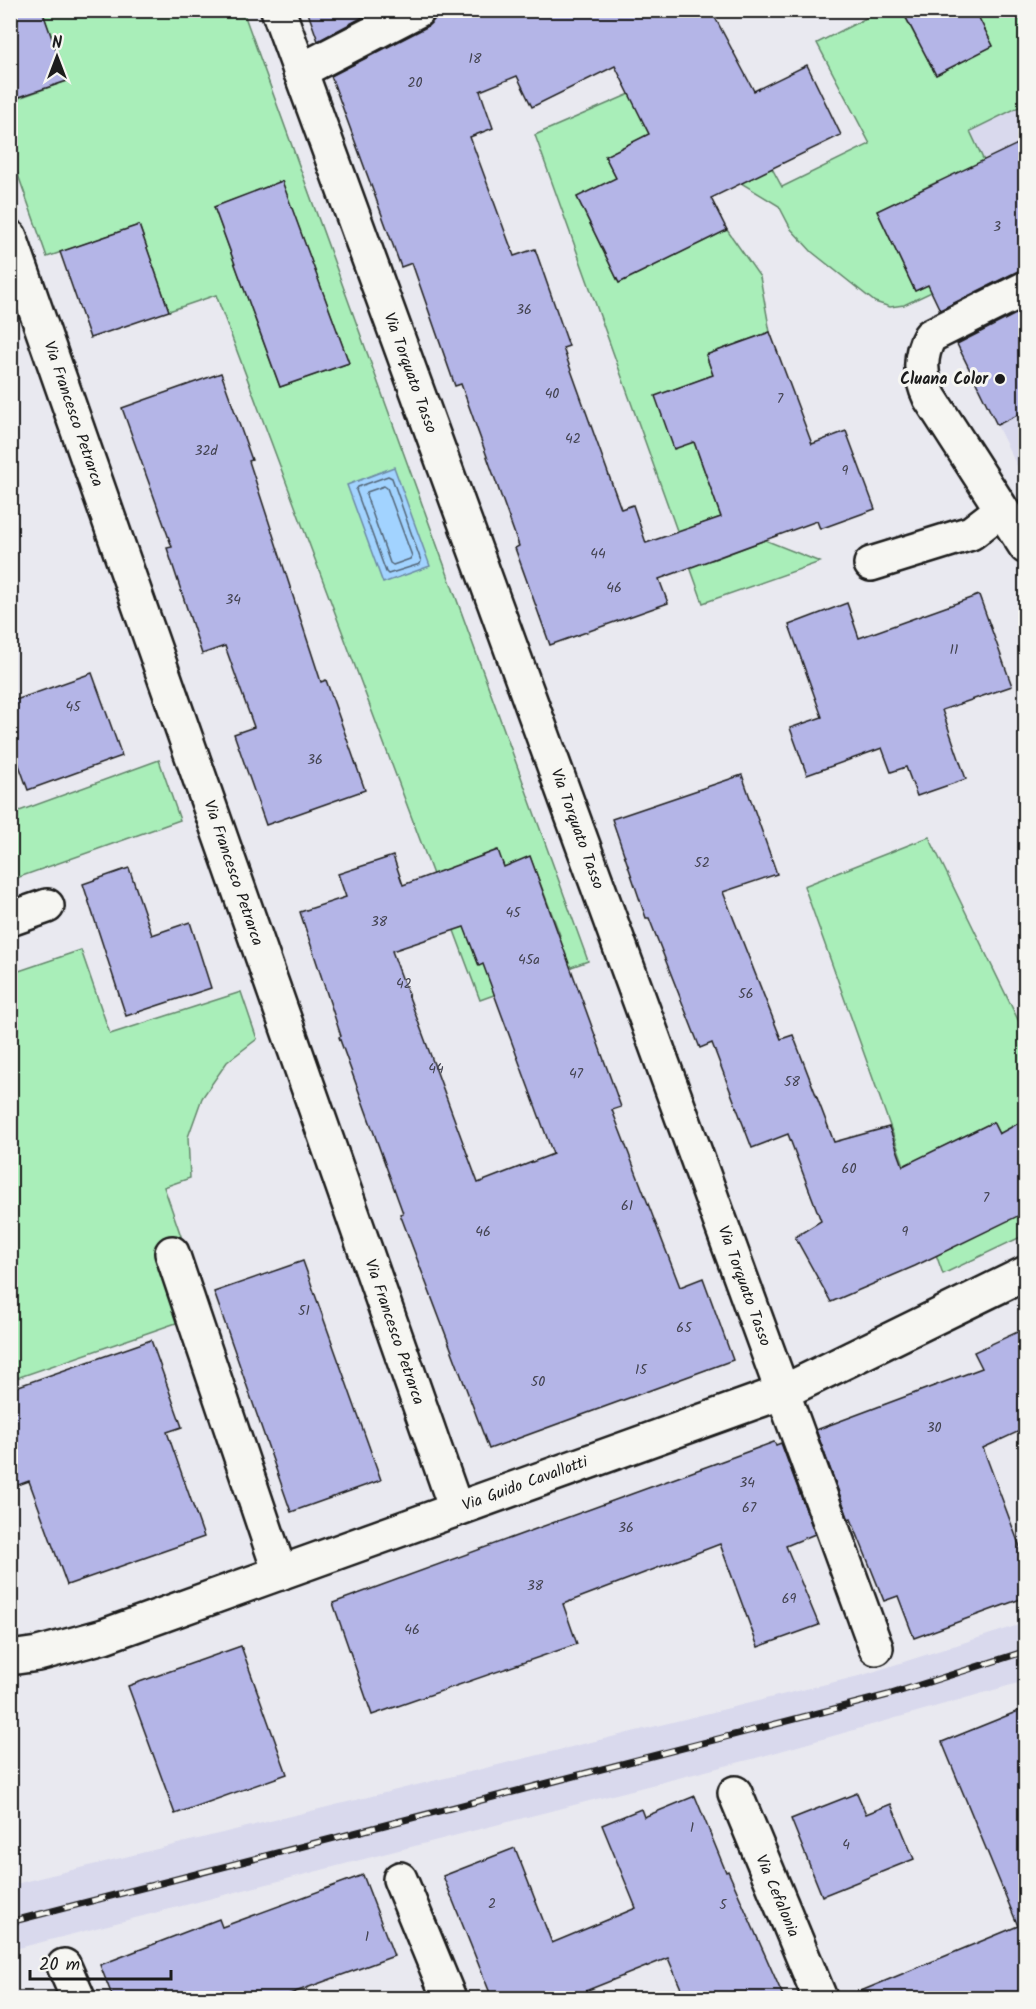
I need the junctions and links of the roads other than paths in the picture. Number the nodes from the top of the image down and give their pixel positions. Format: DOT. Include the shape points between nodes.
graph roads {
  1 [pos="278,10"];
  2 [pos="418,10"];
  3 [pos="300,71"];
  4 [pos="10,237"];
  5 [pos="1026,288"];
  6 [pos="1002,510"];
  7 [pos="1026,547"];
  8 [pos="871,564"];
  9 [pos="47,906"];
  10 [pos="10,919"];
  11 [pos="172,1253"];
  12 [pos="1026,1273"];
  13 [pos="783,1392"];
  14 [pos="456,1509"];
  15 [pos="280,1573"];
  16 [pos="876,1648"];
  17 [pos="10,1658"];
  18 [pos="735,1793"];
  19 [pos="400,1879"];
  20 [pos="64,1966"];
  21 [pos="78,1998"];
  22 [pos="449,1998"];
  23 [pos="820,1998"];
  1 -- 3 [label="street, Via Torquato Tasso"];
  2 -- 3 [label="street"];
  3 -- 13 [label="street, Via Torquato Tasso"];
  4 -- 14 [label="street, Via Francesco Petrarca"];
  5 -- 6 [label="street" via="930,336 922,357 923,384 930,398"];
  6 -- 7 [label="street"];
  6 -- 8 [label="street" via="971,533"];
  9 -- 10 [label="street"];
  11 -- 15 [label="street"];
  12 -- 13 [label="street, Via Guido Cavallotti"];
  13 -- 14 [label="street, Via Guido Cavallotti"];
  13 -- 16 [label="street, Via Torquato Tasso"];
  14 -- 15 [label="street, Via Guido Cavallotti"];
  15 -- 17 [label="street, Via Guido Cavallotti" via="104,1636"];
  18 -- 23 [label="street, Via Cefalonia"];
  19 -- 22 [label="street"];
  20 -- 21 [label="street"];
}
